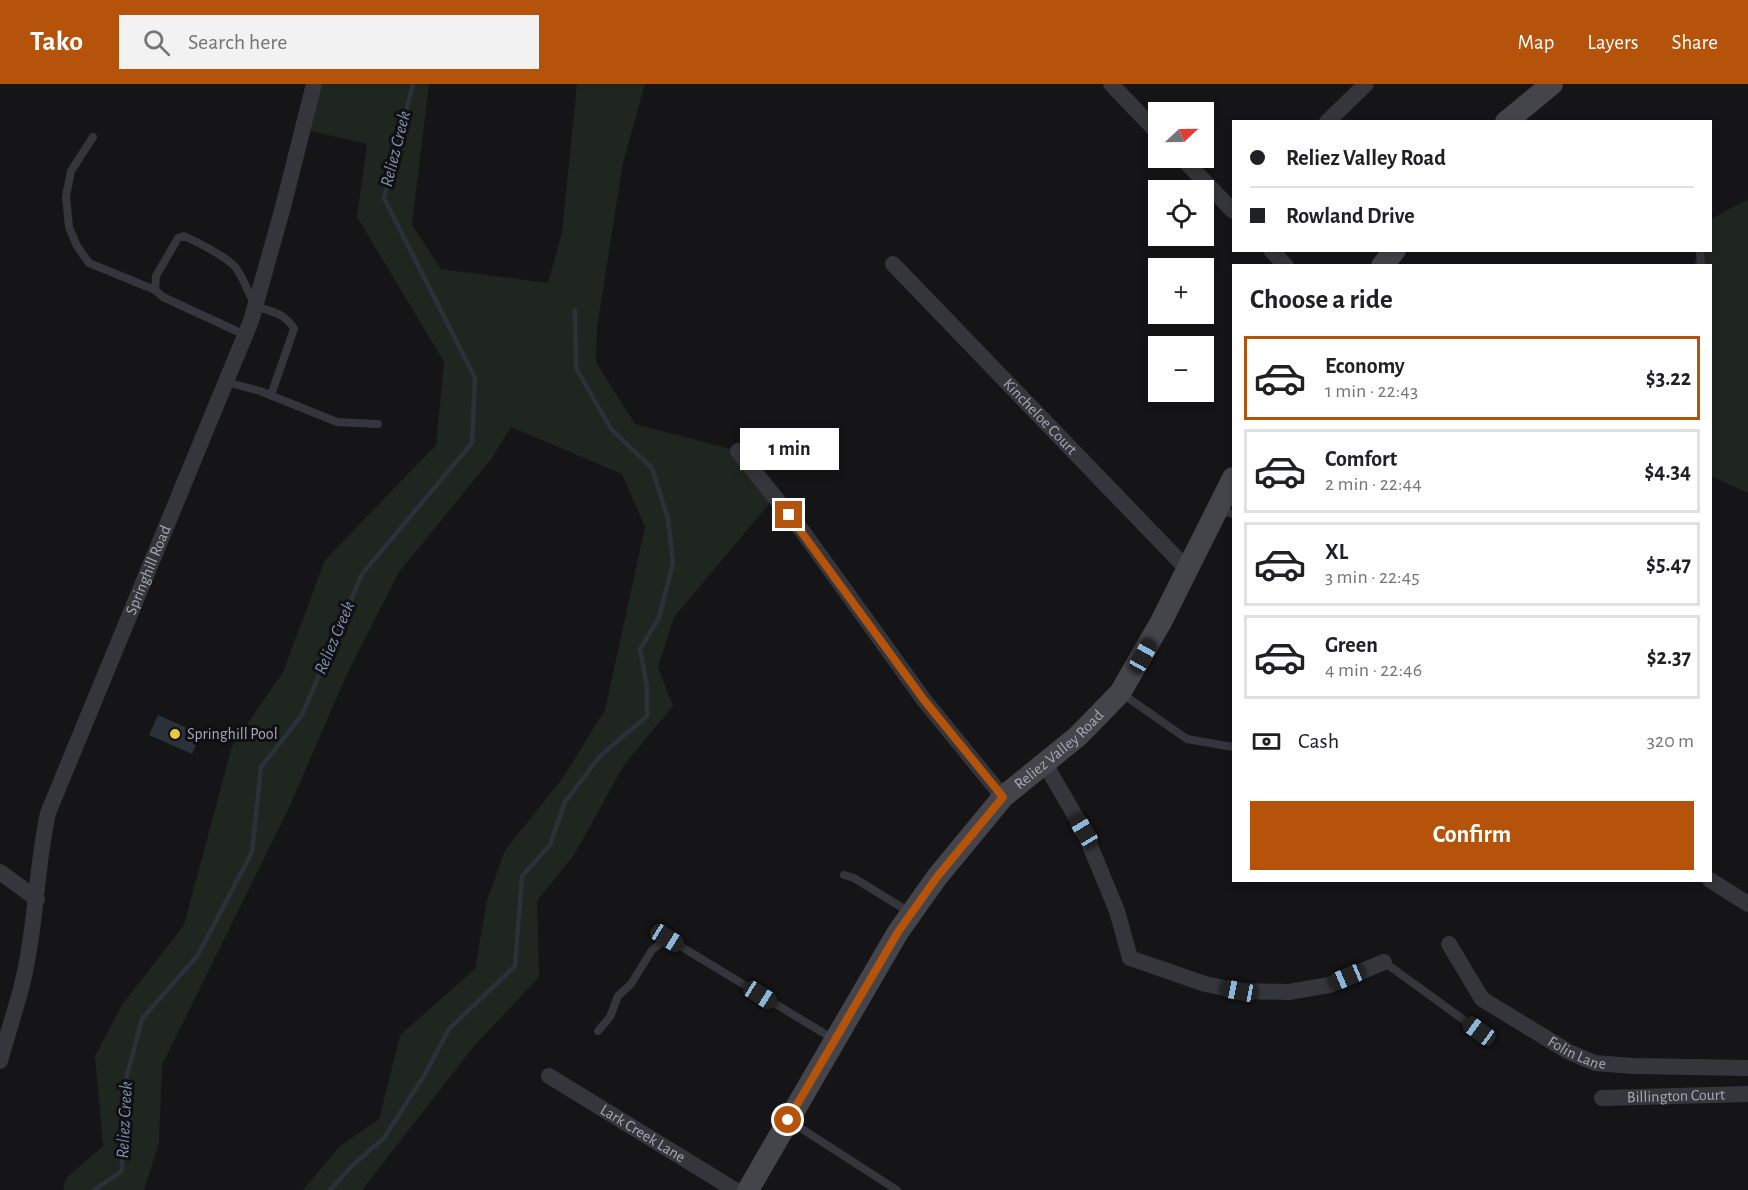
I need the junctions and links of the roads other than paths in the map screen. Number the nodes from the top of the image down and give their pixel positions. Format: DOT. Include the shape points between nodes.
graph roads {
  1 [pos="314,84"];
  2 [pos="1111,84"];
  3 [pos="1366,84"];
  4 [pos="1552,84"];
  5 [pos="1329,120"];
  6 [pos="1508,120"];
  7 [pos="1148,123"];
  8 [pos="93,137"];
  9 [pos="1192,168"];
  10 [pos="1232,210"];
  11 [pos="1273,252"];
  12 [pos="1393,252"];
  13 [pos="893,264"];
  14 [pos="1284,264"];
  15 [pos="1384,264"];
  16 [pos="155,290"];
  17 [pos="255,306"];
  18 [pos="245,335"];
  19 [pos="226,382"];
  20 [pos="271,395"];
  21 [pos="378,424"];
  22 [pos="738,452"];
  23 [pos="1232,482"];
  24 [pos="1225,512"];
  25 [pos="1187,569"];
  26 [pos="1120,693"];
  27 [pos="1232,747"];
  28 [pos="1044,762"];
  29 [pos="1003,797"];
  30 [pos="0,872"];
  31 [pos="844,875"];
  32 [pos="1712,881"];
  33 [pos="37,899"];
  34 [pos="1748,904"];
  35 [pos="912,914"];
  36 [pos="1449,944"];
  37 [pos="1384,962"];
  38 [pos="598,1031"];
  39 [pos="1479,1031"];
  40 [pos="835,1040"];
  41 [pos="0,1060"];
  42 [pos="1748,1068"];
  43 [pos="549,1076"];
  44 [pos="1748,1094"];
  45 [pos="1602,1098"];
  46 [pos="788,1120"];
  47 [pos="735,1190"];
  48 [pos="748,1190"];
  49 [pos="897,1190"];
  1 -- 17 [label="street, Springhill Road"];
  2 -- 7 [label="street"];
  3 -- 5 [label="street"];
  4 -- 6 [label="main road"];
  8 -- 16 [label="lane" via="71,171 66,196 69,227 89,263"];
  9 -- 10 [label="street"];
  11 -- 14 [label="street"];
  12 -- 15 [label="main road"];
  13 -- 25 [label="street, Kincheloe Court"];
  16 -- 17 [label="lane" via="156,276 177,238 184,236 234,267"];
  16 -- 18 [label="lane"];
  17 -- 18 [label="street, Springhill Road"];
  17 -- 20 [label="lane" via="277,312 294,329"];
  18 -- 19 [label="street, Springhill Road"];
  19 -- 20 [label="lane"];
  19 -- 33 [label="street, Springhill Road" via="48,813 40,846"];
  20 -- 21 [label="lane" via="337,422"];
  22 -- 29 [label="street" via="803,532 924,700"];
  23 -- 24 [label="main road, Reliez Valley Road"];
  24 -- 25 [label="main road, Reliez Valley Road"];
  25 -- 26 [label="main road, Reliez Valley Road"];
  26 -- 27 [label="lane" via="1186,740"];
  26 -- 28 [label="main road, Reliez Valley Road" via="1078,736"];
  28 -- 29 [label="main road, Reliez Valley Road"];
  28 -- 37 [label="street" via="1084,831 1117,911 1130,958 1205,984 1239,991 1288,992 1329,985"];
  29 -- 35 [label="main road, Reliez Valley Road"];
  30 -- 33 [label="street"];
  31 -- 35 [label="lane"];
  32 -- 34 [label="street"];
  33 -- 41 [label="street, Springhill Road" via="29,953"];
  35 -- 40 [label="main road, Reliez Valley Road"];
  36 -- 42 [label="street, Folin Lane" via="1482,999 1569,1052 1595,1063"];
  37 -- 39 [label="lane"];
  38 -- 40 [label="lane" via="652,950 667,938"];
  40 -- 46 [label="main road, Reliez Valley Road"];
  43 -- 47 [label="street, Lark Creek Lane"];
  44 -- 45 [label="street, Billington Court"];
  46 -- 48 [label="main road, Reliez Valley Road"];
  46 -- 49 [label="lane"];
}
